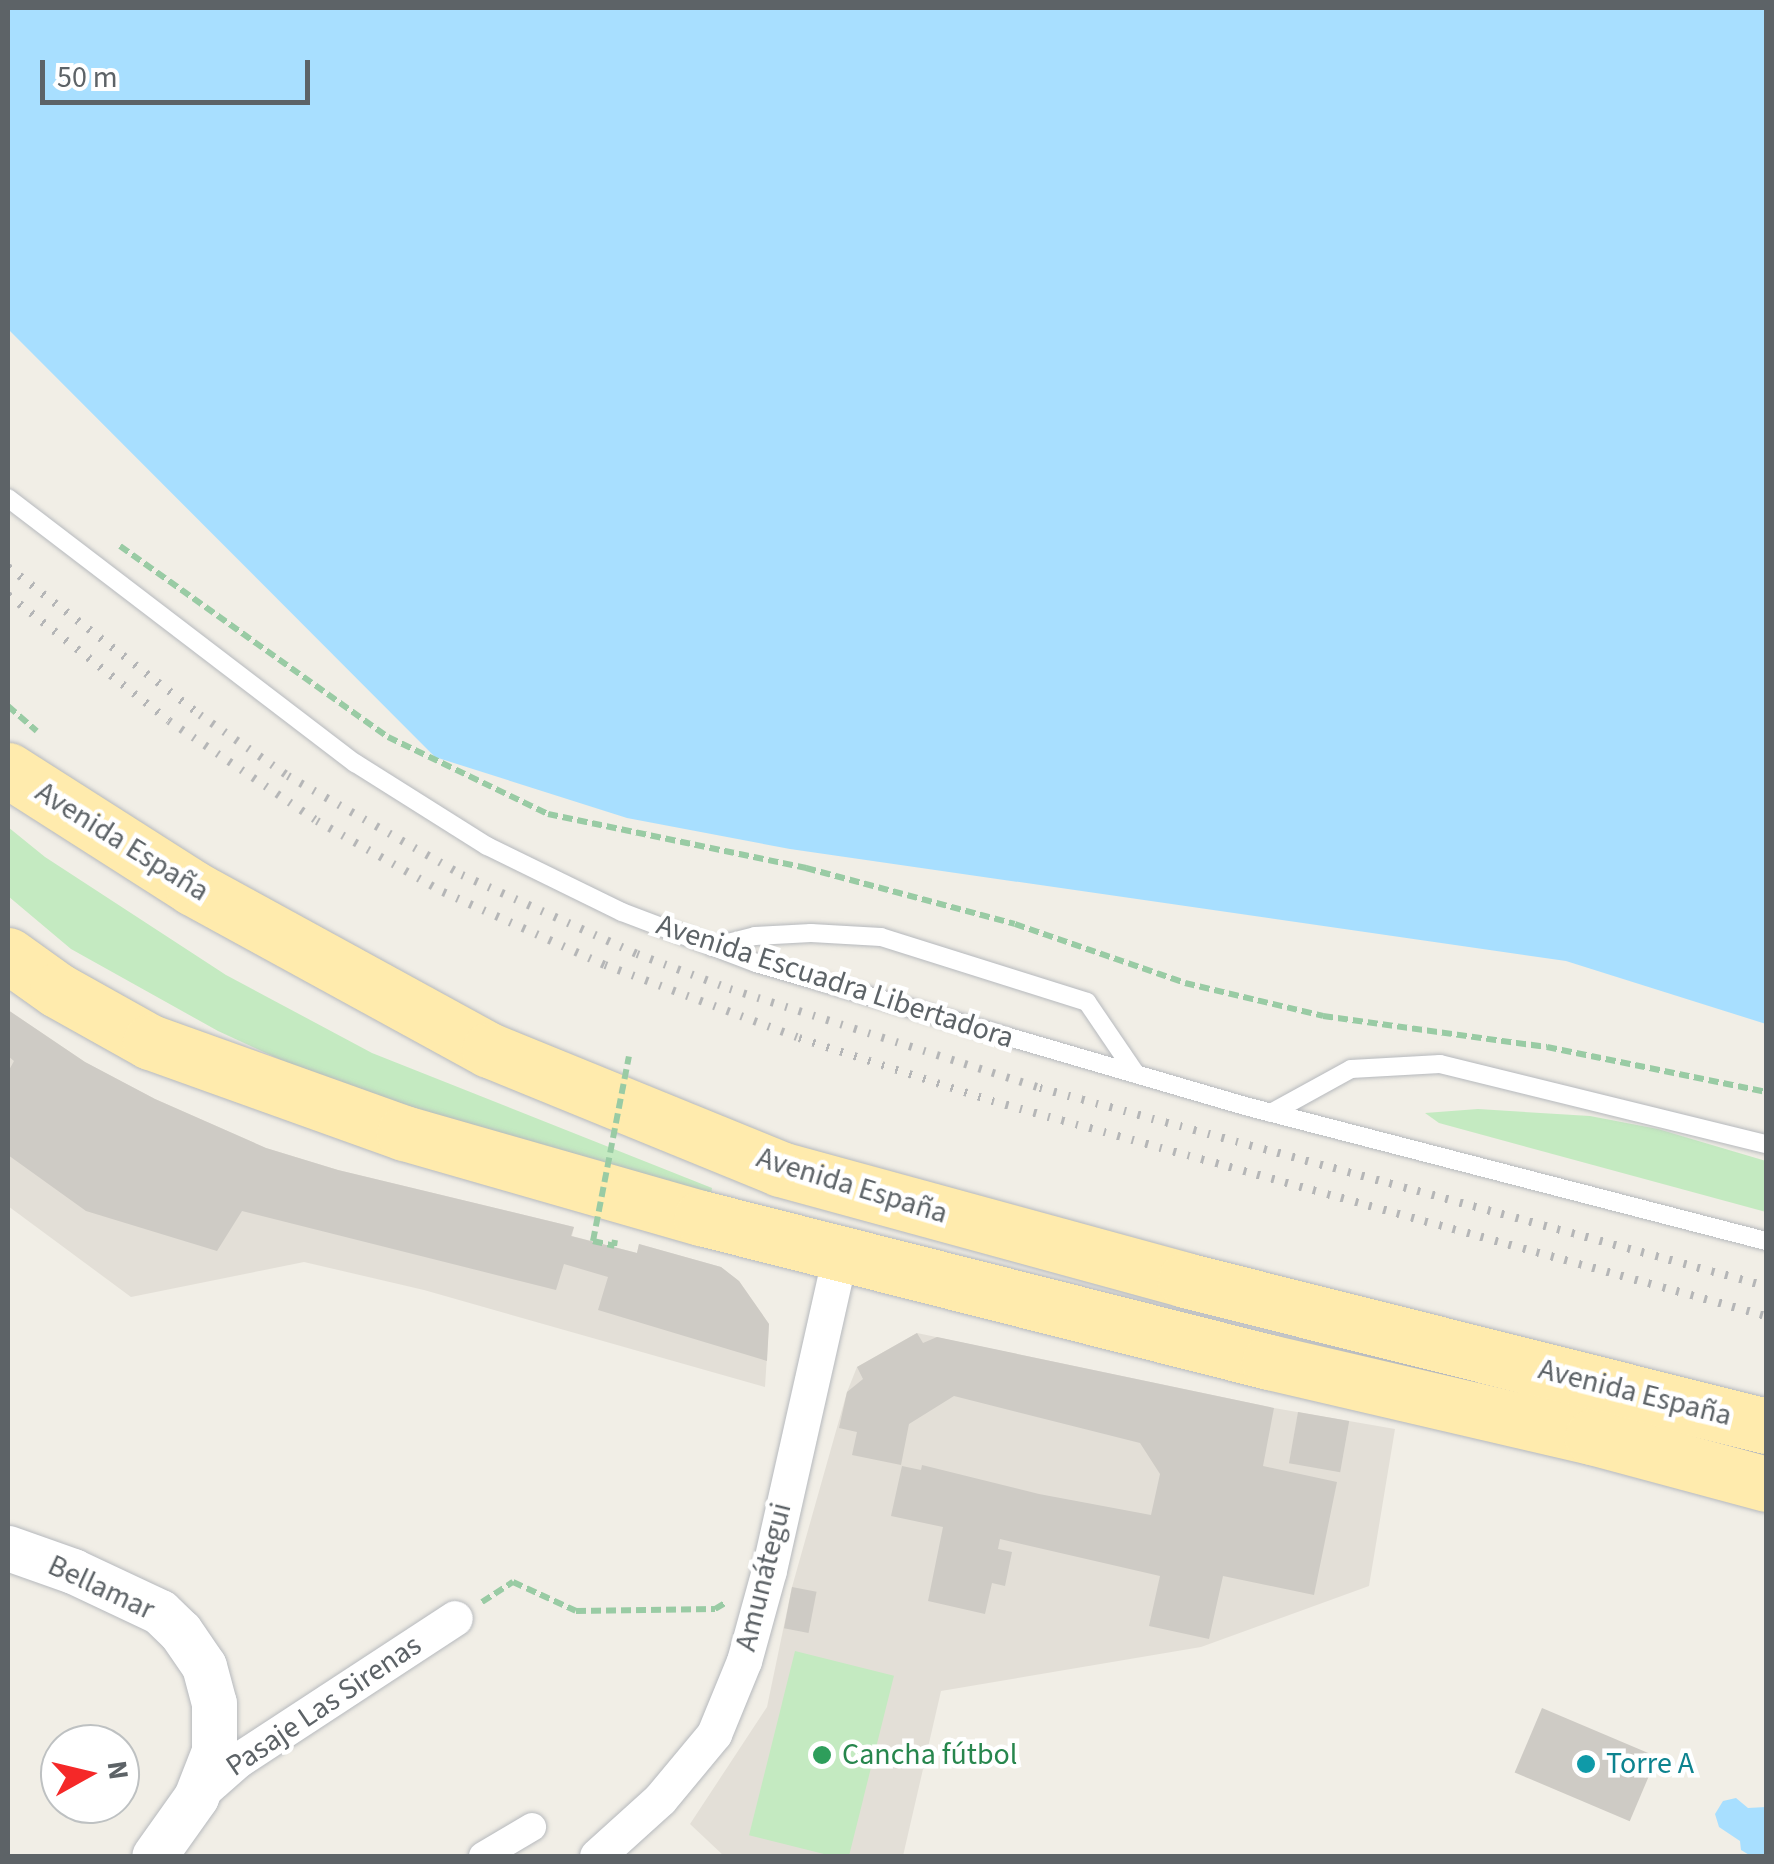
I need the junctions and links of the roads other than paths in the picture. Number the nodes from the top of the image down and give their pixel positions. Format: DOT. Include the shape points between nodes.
graph roads {
  1 [pos="8,498"];
  2 [pos="8,770"];
  3 [pos="712,947"];
  4 [pos="8,955"];
  5 [pos="1136,1074"];
  6 [pos="1271,1113"];
  7 [pos="1766,1144"];
  8 [pos="1766,1241"];
  9 [pos="842,1250"];
  10 [pos="1766,1426"];
  11 [pos="1766,1484"];
  12 [pos="8,1548"];
  13 [pos="455,1618"];
  14 [pos="196,1796"];
  15 [pos="532,1827"];
  16 [pos="154,1856"];
  17 [pos="483,1856"];
  18 [pos="596,1856"];
  1 -- 3 [label="lane, Avenida Escuadra Libertadora" via="420,806 556,882"];
  2 -- 10 [label="main road, Avenida España" via="194,888 489,1050 780,1168 1184,1280"];
  3 -- 5 [label="lane, Avenida Escuadra Libertadora"];
  3 -- 5 [label="lane" via="774,935 882,936 1088,1002"];
  4 -- 9 [label="main road, Avenida España" via="103,1018 200,1064 404,1133 701,1218"];
  5 -- 6 [label="lane, Avenida Escuadra Libertadora"];
  6 -- 7 [label="lane" via="1351,1070 1440,1064"];
  6 -- 8 [label="lane, Avenida Escuadra Libertadora"];
  9 -- 11 [label="main road, Avenida España"];
  9 -- 18 [label="street, Amunátegui" via="744,1661 714,1734 660,1799"];
  12 -- 14 [label="street, Bellamar" via="125,1593 180,1631 204,1666 214,1703 214,1751"];
  13 -- 14 [label="street, Pasaje Las Sirenas" via="238,1760"];
  14 -- 16 [label="street, Bellamar"];
  15 -- 17 [label="street"];
}
